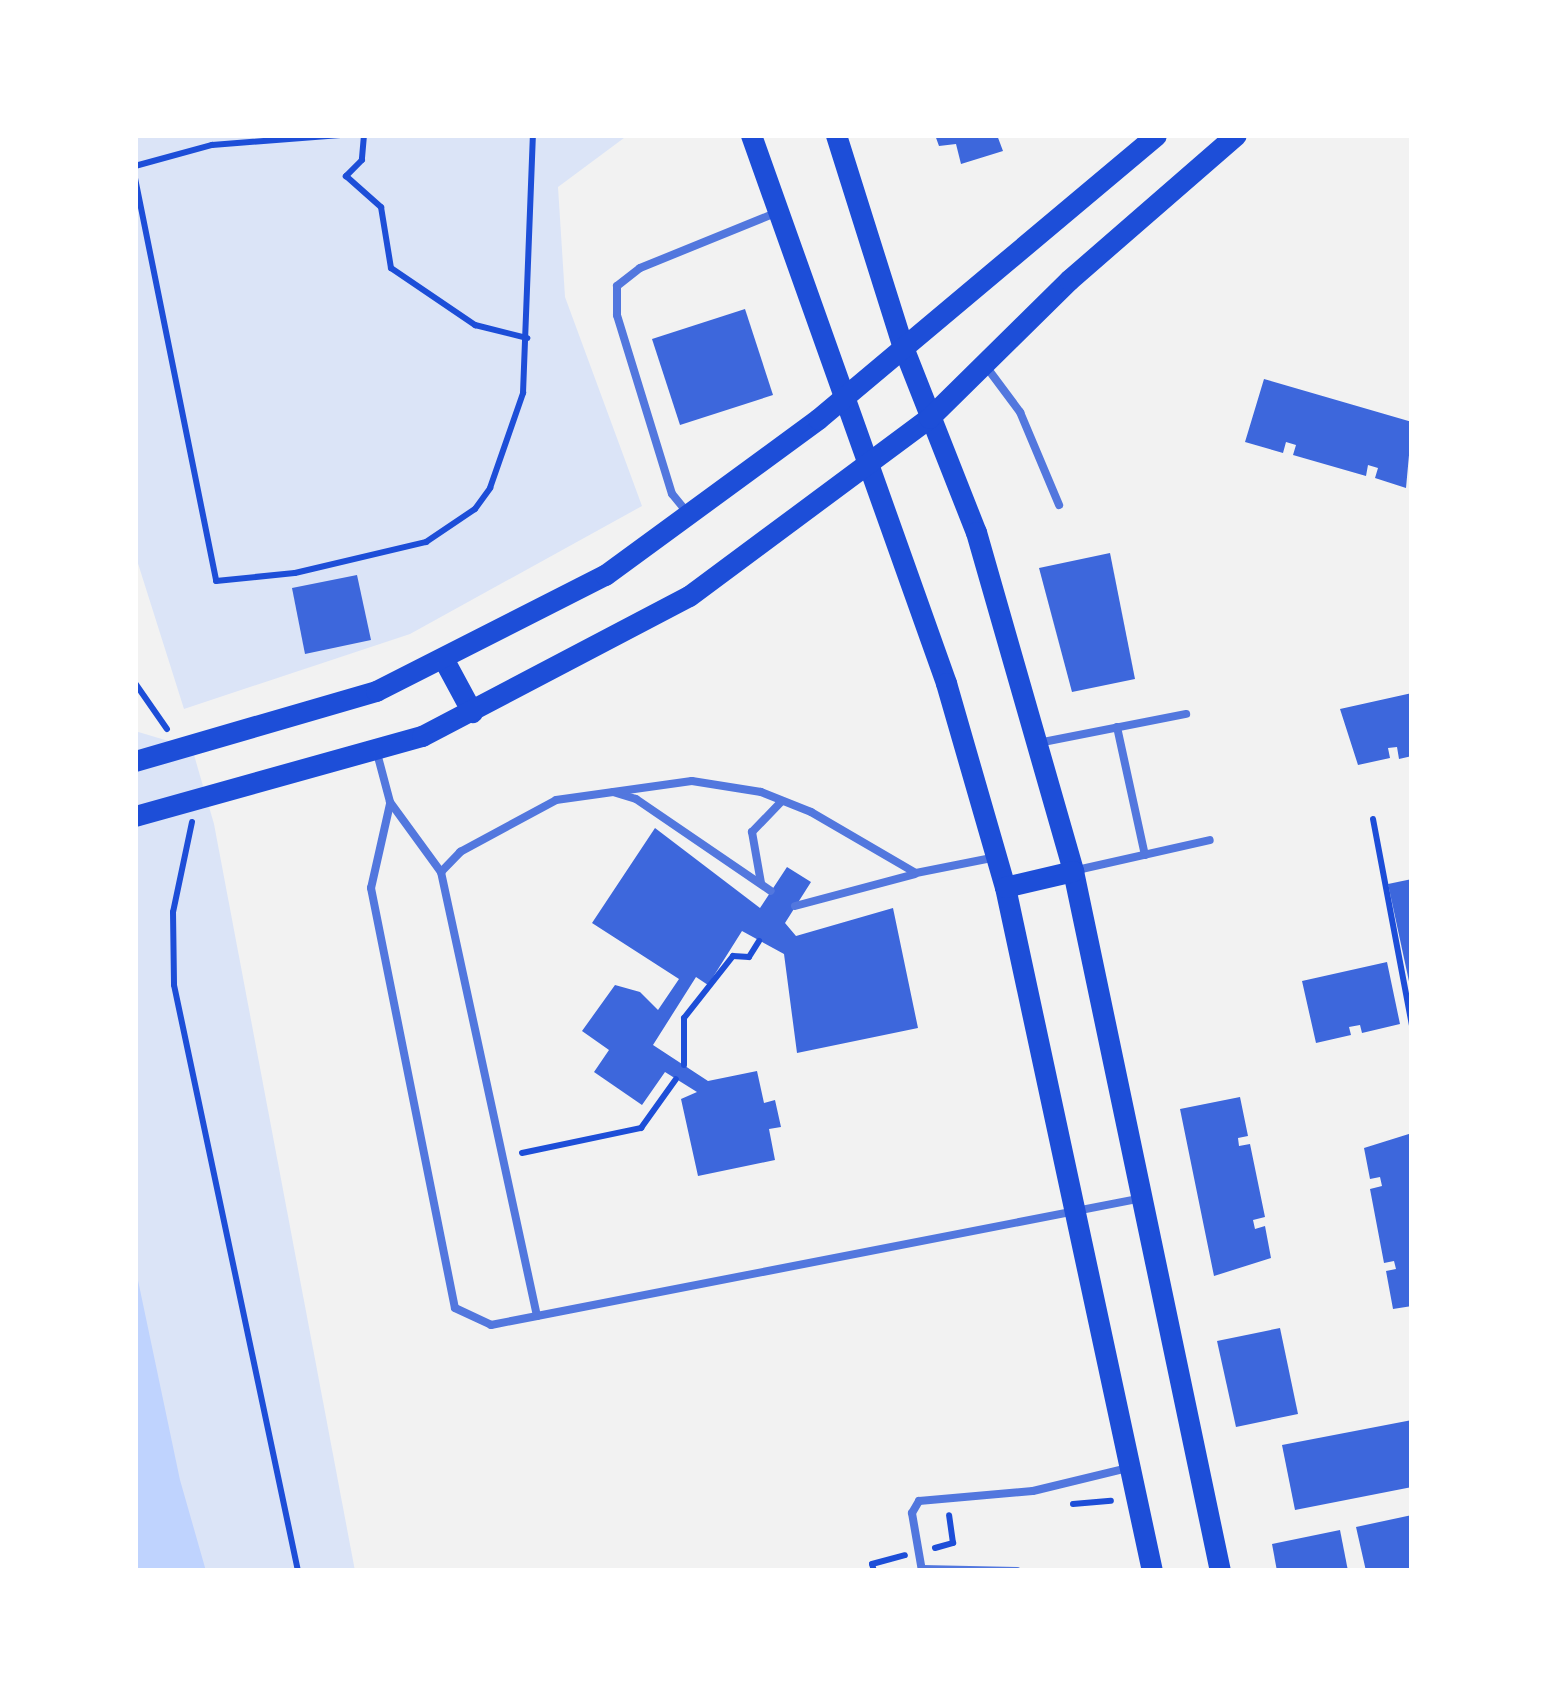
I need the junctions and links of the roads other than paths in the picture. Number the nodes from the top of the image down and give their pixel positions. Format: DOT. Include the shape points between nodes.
graph roads {
  1 [pos="751,135"];
  2 [pos="836,135"];
  3 [pos="1156,135"];
  4 [pos="1235,135"];
  5 [pos="774,214"];
  6 [pos="903,347"];
  7 [pos="984,364"];
  8 [pos="844,398"];
  9 [pos="929,418"];
  10 [pos="870,463"];
  11 [pos="1060,506"];
  12 [pos="691,518"];
  13 [pos="445,662"];
  14 [pos="472,712"];
  15 [pos="1186,714"];
  16 [pos="1117,727"];
  17 [pos="1036,743"];
  18 [pos="377,753"];
  19 [pos="135,761"];
  20 [pos="605,790"];
  21 [pos="783,801"];
  22 [pos="390,802"];
  23 [pos="135,816"];
  24 [pos="1210,840"];
  25 [pos="1145,855"];
  26 [pos="996,857"];
  27 [pos="1073,871"];
  28 [pos="441,872"];
  29 [pos="916,873"];
  30 [pos="761,883"];
  31 [pos="1005,887"];
  32 [pos="771,891"];
  33 [pos="796,906"];
  34 [pos="1144,1198"];
  35 [pos="1075,1210"];
  36 [pos="537,1316"];
  37 [pos="1130,1468"];
  38 [pos="922,1570"];
  39 [pos="1017,1571"];
  40 [pos="1152,1571"];
  41 [pos="1220,1571"];
  1 -- 5 [label="main road"];
  2 -- 6 [label="main road"];
  3 -- 6 [label="main road"];
  4 -- 7 [label="main road"];
  5 -- 8 [label="main road"];
  5 -- 12 [label="lane" via="640,268 617,286 617,315 672,494"];
  6 -- 8 [label="main road"];
  6 -- 9 [label="main road"];
  7 -- 9 [label="main road"];
  7 -- 11 [label="lane" via="1020,412"];
  8 -- 10 [label="main road"];
  8 -- 12 [label="main road"];
  9 -- 10 [label="main road"];
  9 -- 17 [label="main road" via="976,532"];
  10 -- 14 [label="main road" via="688,596"];
  10 -- 26 [label="main road"];
  12 -- 13 [label="main road" via="551,608"];
  13 -- 14 [label="main road"];
  13 -- 19 [label="main road" via="314,715"];
  14 -- 18 [label="main road"];
  15 -- 16 [label="lane"];
  16 -- 17 [label="lane"];
  16 -- 25 [label="lane"];
  17 -- 27 [label="main road"];
  18 -- 22 [label="lane"];
  18 -- 23 [label="main road"];
  20 -- 21 [label="lane" via="692,781"];
  20 -- 28 [label="lane" via="556,800 460,852"];
  20 -- 30 [label="lane" via="636,799"];
  21 -- 29 [label="lane"];
  21 -- 30 [label="lane" via="752,832"];
  22 -- 28 [label="lane"];
  22 -- 36 [label="lane" via="371,888 454,1308 491,1325"];
  24 -- 25 [label="lane"];
  25 -- 27 [label="lane"];
  26 -- 29 [label="lane"];
  26 -- 31 [label="main road"];
  27 -- 31 [label="main road"];
  27 -- 34 [label="main road"];
  28 -- 36 [label="lane"];
  29 -- 33 [label="lane"];
  30 -- 32 [label="lane"];
  31 -- 35 [label="main road"];
  34 -- 35 [label="lane"];
  34 -- 41 [label="main road"];
  35 -- 36 [label="lane"];
  35 -- 37 [label="main road"];
  37 -- 38 [label="lane" via="1033,1491 919,1502 912,1513"];
  37 -- 40 [label="main road"];
  38 -- 39 [label="lane"];
}
